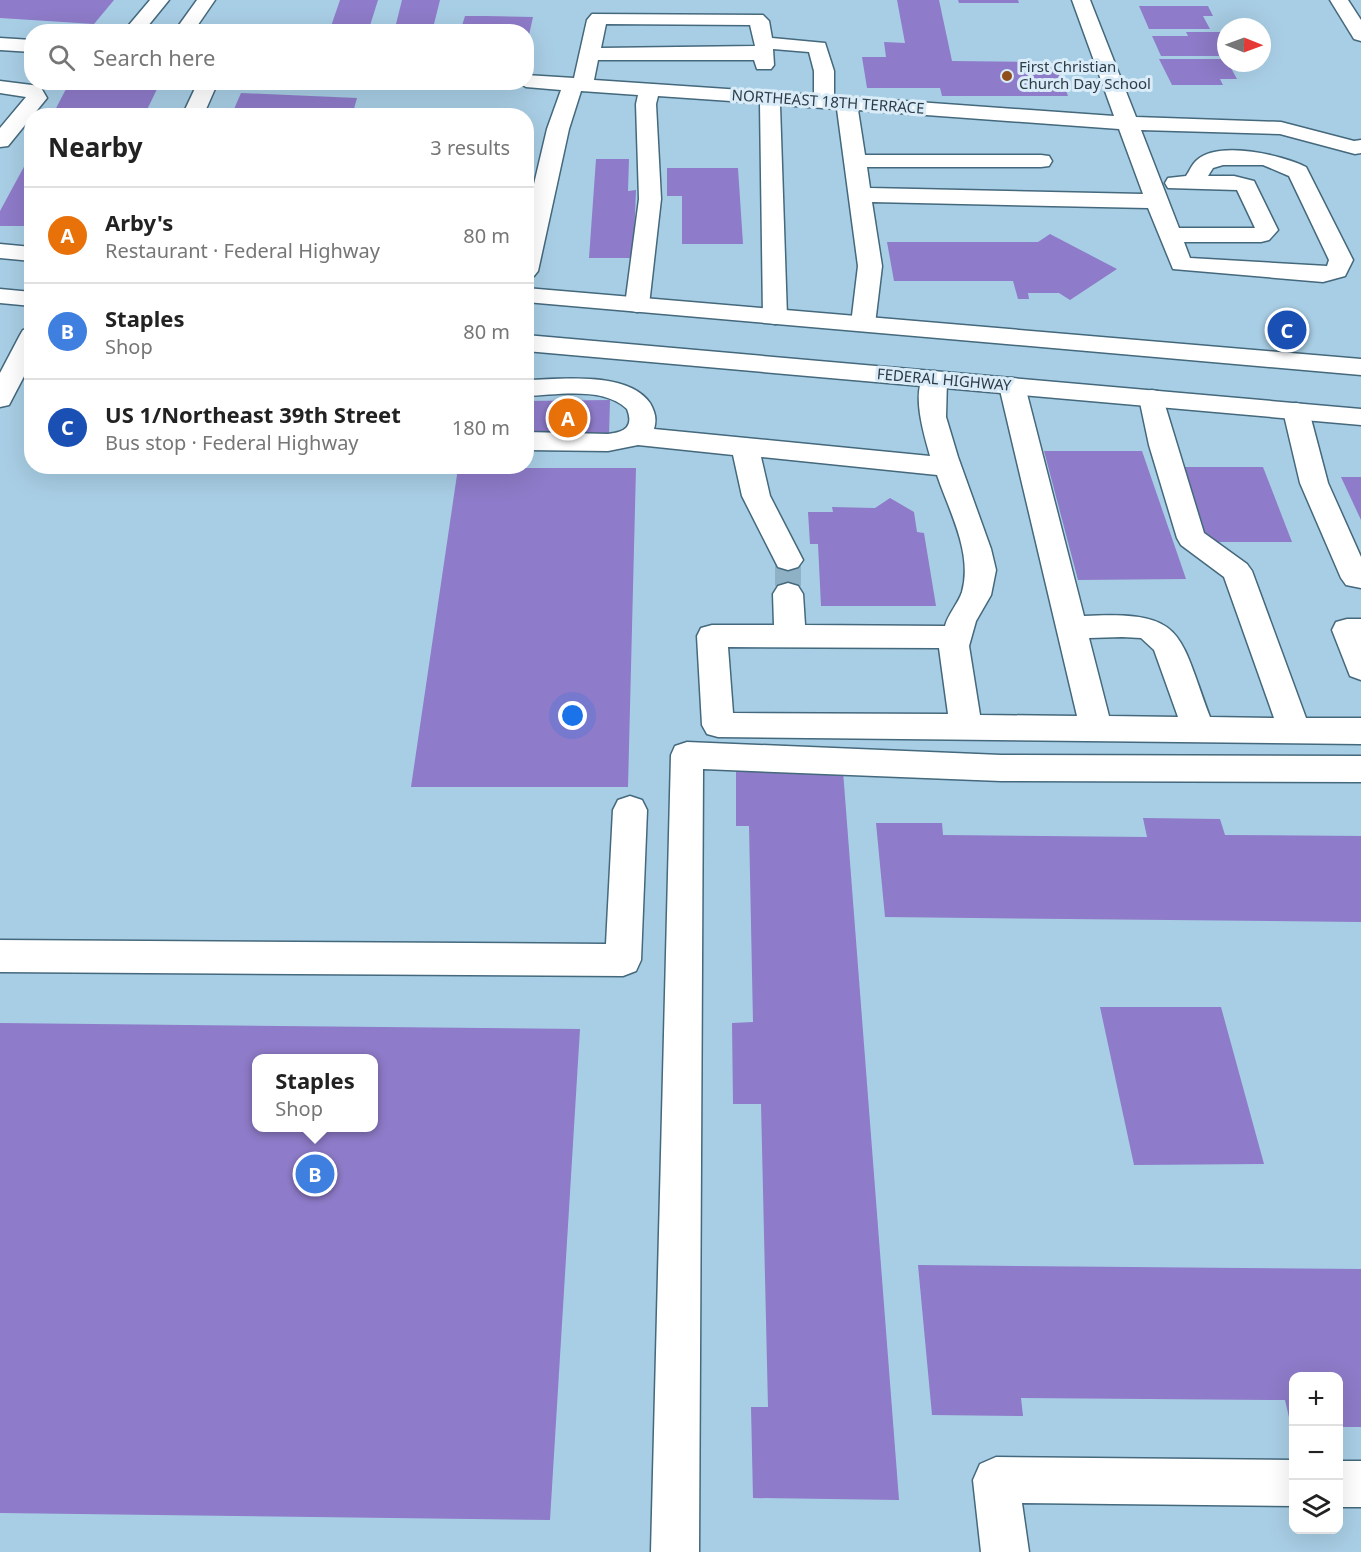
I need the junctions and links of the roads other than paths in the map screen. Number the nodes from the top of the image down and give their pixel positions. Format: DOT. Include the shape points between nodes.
graph roads {
  1 [pos="160,0"];
  2 [pos="206,0"];
  3 [pos="1081,0"];
  4 [pos="1339,0"];
  5 [pos="139,24"];
  6 [pos="189,24"];
  7 [pos="1361,35"];
  8 [pos="0,44"];
  9 [pos="24,46"];
  10 [pos="764,50"];
  11 [pos="590,54"];
  12 [pos="534,82"];
  13 [pos="578,85"];
  14 [pos="0,87"];
  15 [pos="24,89"];
  16 [pos="33,90"];
  17 [pos="204,90"];
  18 [pos="650,90"];
  19 [pos="766,98"];
  20 [pos="824,102"];
  21 [pos="847,103"];
  22 [pos="28,108"];
  23 [pos="196,108"];
  24 [pos="24,113"];
  25 [pos="1029,116"];
  26 [pos="1129,123"];
  27 [pos="0,141"];
  28 [pos="1359,151"];
  29 [pos="855,161"];
  30 [pos="1041,161"];
  31 [pos="1193,183"];
  32 [pos="1155,192"];
  33 [pos="861,195"];
  34 [pos="1049,198"];
  35 [pos="534,222"];
  36 [pos="1170,235"];
  37 [pos="0,251"];
  38 [pos="24,253"];
  39 [pos="0,296"];
  40 [pos="534,296"];
  41 [pos="24,298"];
  42 [pos="637,305"];
  43 [pos="776,317"];
  44 [pos="863,324"];
  45 [pos="534,344"];
  46 [pos="24,351"];
  47 [pos="1361,367"];
  48 [pos="934,379"];
  49 [pos="1012,386"];
  50 [pos="534,388"];
  51 [pos="1152,398"];
  52 [pos="0,399"];
  53 [pos="1296,411"];
  54 [pos="1361,417"];
  55 [pos="633,436"];
  56 [pos="534,441"];
  57 [pos="746,448"];
  58 [pos="948,467"];
  59 [pos="788,560"];
  60 [pos="1361,578"];
  61 [pos="788,594"];
  62 [pos="1070,628"];
  63 [pos="1361,630"];
  64 [pos="790,637"];
  65 [pos="956,637"];
  66 [pos="1361,668"];
  67 [pos="966,726"];
  68 [pos="1096,728"];
  69 [pos="1199,730"];
  70 [pos="1294,730"];
  71 [pos="1361,731"];
  72 [pos="1361,769"];
  73 [pos="630,810"];
  74 [pos="0,956"];
  75 [pos="1289,1483"];
  76 [pos="1343,1484"];
  77 [pos="1361,1484"];
  78 [pos="675,1552"];
  79 [pos="1005,1552"];
  1 -- 5 [label="main road"];
  2 -- 6 [label="main road"];
  3 -- 26 [label="main road"];
  4 -- 7 [label="main road"];
  8 -- 9 [label="main road"];
  10 -- 11 [label="main road"];
  10 -- 11 [label="main road" via="756,19 604,18 597,20"];
  10 -- 19 [label="main road"];
  10 -- 20 [label="main road" via="791,43 818,47 824,71"];
  11 -- 13 [label="main road"];
  12 -- 13 [label="main road, NORTHEAST 18TH TERRACE"];
  13 -- 18 [label="main road, NORTHEAST 18TH TERRACE"];
  13 -- 35 [label="main road" via="558,129"];
  14 -- 15 [label="main road"];
  16 -- 22 [label="main road" via="37,98"];
  17 -- 23 [label="main road"];
  18 -- 19 [label="main road, NORTHEAST 18TH TERRACE"];
  18 -- 42 [label="main road" via="646,104 650,199"];
  19 -- 20 [label="main road, NORTHEAST 18TH TERRACE"];
  19 -- 43 [label="main road"];
  20 -- 21 [label="main road, NORTHEAST 18TH TERRACE"];
  21 -- 25 [label="main road, NORTHEAST 18TH TERRACE"];
  21 -- 29 [label="main road"];
  24 -- 27 [label="main road"];
  25 -- 26 [label="main road, NORTHEAST 18TH TERRACE"];
  25 -- 30 [label="main road"];
  26 -- 28 [label="main road, NORTHEAST 18TH TERRACE" via="1281,128"];
  26 -- 32 [label="main road"];
  29 -- 30 [label="main road"];
  29 -- 33 [label="main road"];
  30 -- 34 [label="main road"];
  31 -- 32 [label="main road"];
  31 -- 36 [label="main road" via="1246,186 1267,230 1261,235"];
  31 -- 36 [label="main road" via="1205,165 1221,158 1263,159 1298,172 1341,260 1337,271 1323,275 1181,264"];
  32 -- 34 [label="main road"];
  32 -- 36 [label="main road"];
  33 -- 34 [label="main road"];
  33 -- 44 [label="main road" via="870,266"];
  37 -- 38 [label="main road"];
  39 -- 41 [label="main road"];
  40 -- 42 [label="main road"];
  42 -- 43 [label="main road"];
  43 -- 44 [label="main road"];
  44 -- 47 [label="main road"];
  45 -- 48 [label="main road, FEDERAL HIGHWAY"];
  46 -- 52 [label="main road"];
  48 -- 49 [label="main road, FEDERAL HIGHWAY"];
  48 -- 58 [label="main road" via="932,410"];
  49 -- 51 [label="main road, FEDERAL HIGHWAY"];
  49 -- 62 [label="main road"];
  50 -- 55 [label="main road" via="599,389 623,394 637,401 644,413 642,427"];
  51 -- 53 [label="main road, FEDERAL HIGHWAY"];
  51 -- 70 [label="main road" via="1191,538 1237,571"];
  53 -- 54 [label="main road, FEDERAL HIGHWAY"];
  53 -- 60 [label="main road" via="1314,483 1356,578"];
  55 -- 56 [label="main road" via="605,442"];
  55 -- 57 [label="main road"];
  57 -- 58 [label="main road"];
  57 -- 59 [label="main road" via="751,484 782,538"];
  58 -- 65 [label="main road" via="981,570 976,595"];
  61 -- 64 [label="main road"];
  62 -- 68 [label="main road"];
  62 -- 69 [label="main road" via="1149,629 1159,635 1168,645"];
  63 -- 66 [label="main road" via="1347,630"];
  64 -- 65 [label="main road"];
  64 -- 67 [label="main road" via="712,636 718,725"];
  65 -- 67 [label="main road" via="957,676"];
  67 -- 68 [label="main road"];
  68 -- 69 [label="main road"];
  69 -- 70 [label="main road"];
  70 -- 71 [label="main road"];
  72 -- 78 [label="main road" via="1001,768 687,755"];
  73 -- 74 [label="main road" via="623,960"];
  75 -- 79 [label="main road" via="996,1480"];
  76 -- 77 [label="main road"];
}
